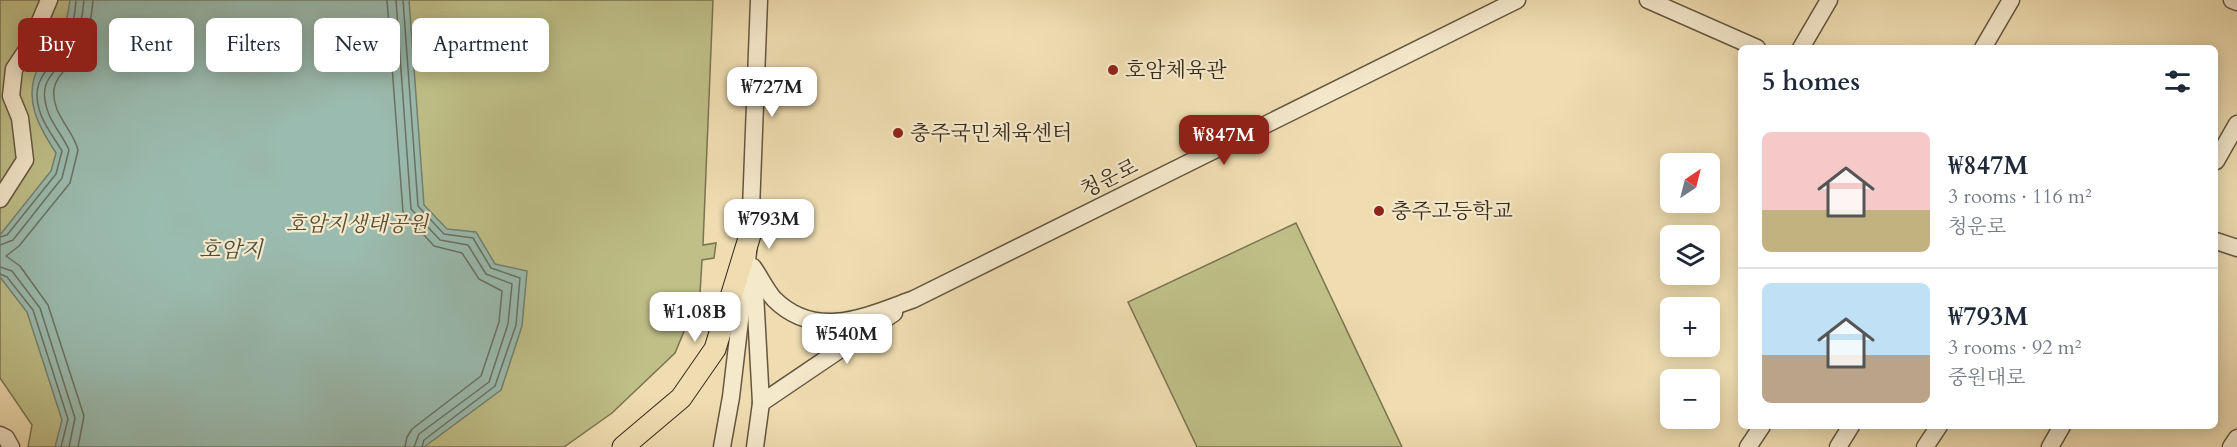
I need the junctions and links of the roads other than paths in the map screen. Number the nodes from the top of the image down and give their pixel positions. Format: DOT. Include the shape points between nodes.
graph roads {
  1 [pos="49,0"];
  2 [pos="759,0"];
  3 [pos="1517,0"];
  4 [pos="1648,0"];
  5 [pos="1829,0"];
  6 [pos="2011,0"];
  7 [pos="2232,0"];
  8 [pos="2237,2"];
  9 [pos="1750,45"];
  10 [pos="1803,45"];
  11 [pos="1985,45"];
  12 [pos="2237,124"];
  13 [pos="2218,157"];
  14 [pos="0,199"];
  15 [pos="750,235"];
  16 [pos="2218,242"];
  17 [pos="2237,248"];
  18 [pos="753,267"];
  19 [pos="914,299"];
  20 [pos="760,403"];
  21 [pos="1760,429"];
  22 [pos="1849,429"];
  23 [pos="1937,429"];
  24 [pos="0,435"];
  25 [pos="2237,438"];
  26 [pos="11,447"];
  27 [pos="623,447"];
  28 [pos="722,447"];
  29 [pos="755,447"];
  30 [pos="1748,447"];
  31 [pos="1838,447"];
  32 [pos="1925,447"];
  33 [pos="2231,447"];
  1 -- 14 [label="street" via="30,45 14,69 11,96 20,118 25,160"];
  2 -- 15 [label="street"];
  3 -- 19 [label="street, 청운로"];
  4 -- 9 [label="street"];
  5 -- 10 [label="street"];
  6 -- 11 [label="street"];
  7 -- 8 [label="street"];
  12 -- 13 [label="street"];
  15 -- 18 [label="street"];
  15 -- 27 [label="main road" via="715,349 681,398"];
  15 -- 28 [label="street"];
  16 -- 17 [label="street"];
  18 -- 19 [label="street" via="773,298 798,317 848,322"];
  18 -- 20 [label="street"];
  19 -- 20 [label="street"];
  20 -- 29 [label="street"];
  21 -- 30 [label="street"];
  22 -- 31 [label="street"];
  23 -- 32 [label="street"];
  24 -- 26 [label="street"];
  25 -- 33 [label="street"];
}
